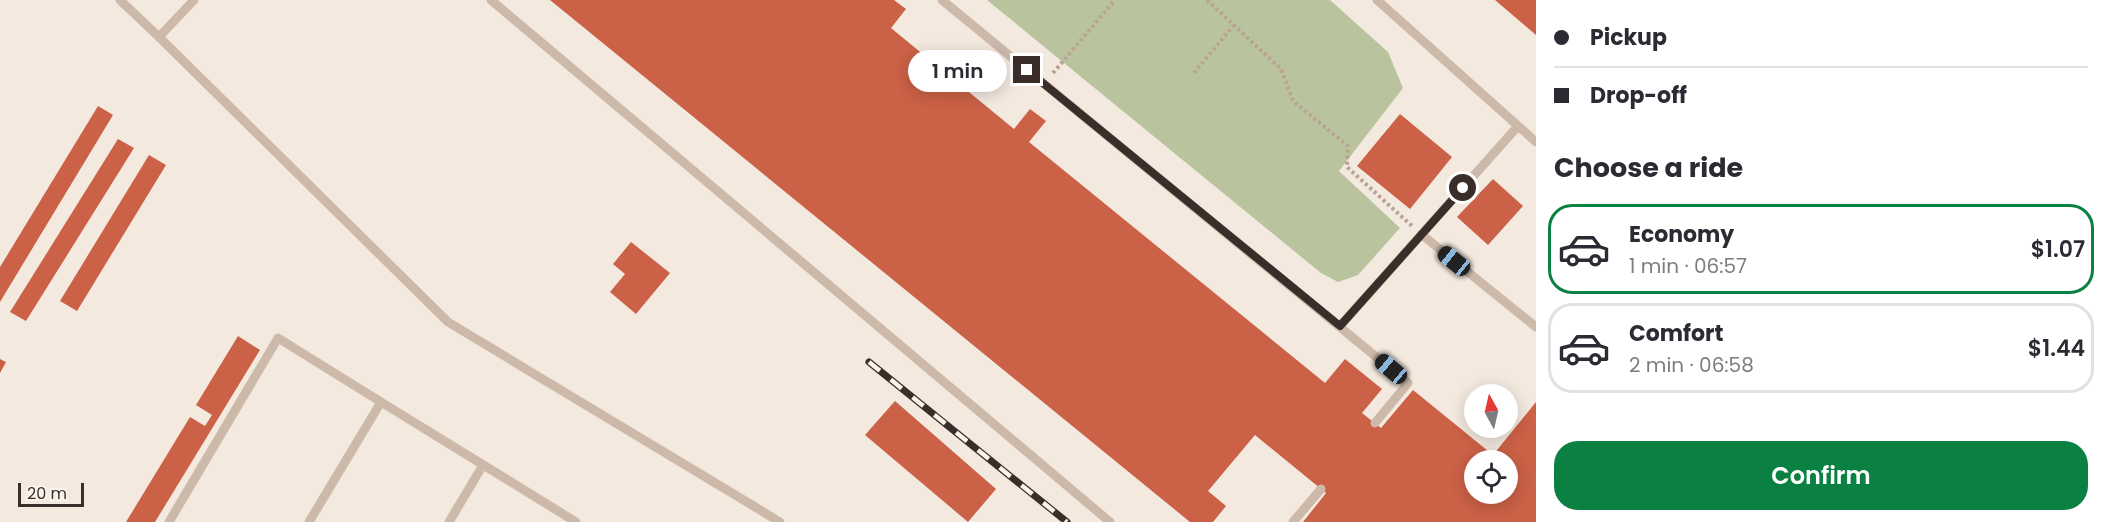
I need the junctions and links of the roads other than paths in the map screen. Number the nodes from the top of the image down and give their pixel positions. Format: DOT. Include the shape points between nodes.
graph roads {
  1 [pos="120,0"];
  2 [pos="194,0"];
  3 [pos="491,0"];
  4 [pos="942,0"];
  5 [pos="1377,0"];
  6 [pos="159,37"];
  7 [pos="1518,126"];
  8 [pos="1536,142"];
  9 [pos="1421,234"];
  10 [pos="1340,326"];
  11 [pos="1536,327"];
  12 [pos="381,402"];
  13 [pos="1375,423"];
  14 [pos="483,465"];
  15 [pos="1321,489"];
  16 [pos="169,522"];
  17 [pos="309,522"];
  18 [pos="449,522"];
  19 [pos="576,522"];
  20 [pos="780,522"];
  21 [pos="1110,522"];
  22 [pos="1293,522"];
  1 -- 6 [label="lane"];
  2 -- 6 [label="lane"];
  3 -- 21 [label="lane"];
  4 -- 10 [label="lane"];
  5 -- 7 [label="lane"];
  6 -- 20 [label="lane" via="448,322"];
  7 -- 8 [label="lane"];
  7 -- 9 [label="lane"];
  9 -- 10 [label="lane"];
  9 -- 11 [label="lane"];
  10 -- 13 [label="lane" via="1408,383"];
  12 -- 14 [label="lane"];
  12 -- 16 [label="lane" via="278,338"];
  12 -- 17 [label="lane"];
  14 -- 18 [label="lane"];
  14 -- 19 [label="lane"];
  15 -- 22 [label="lane"];
}
